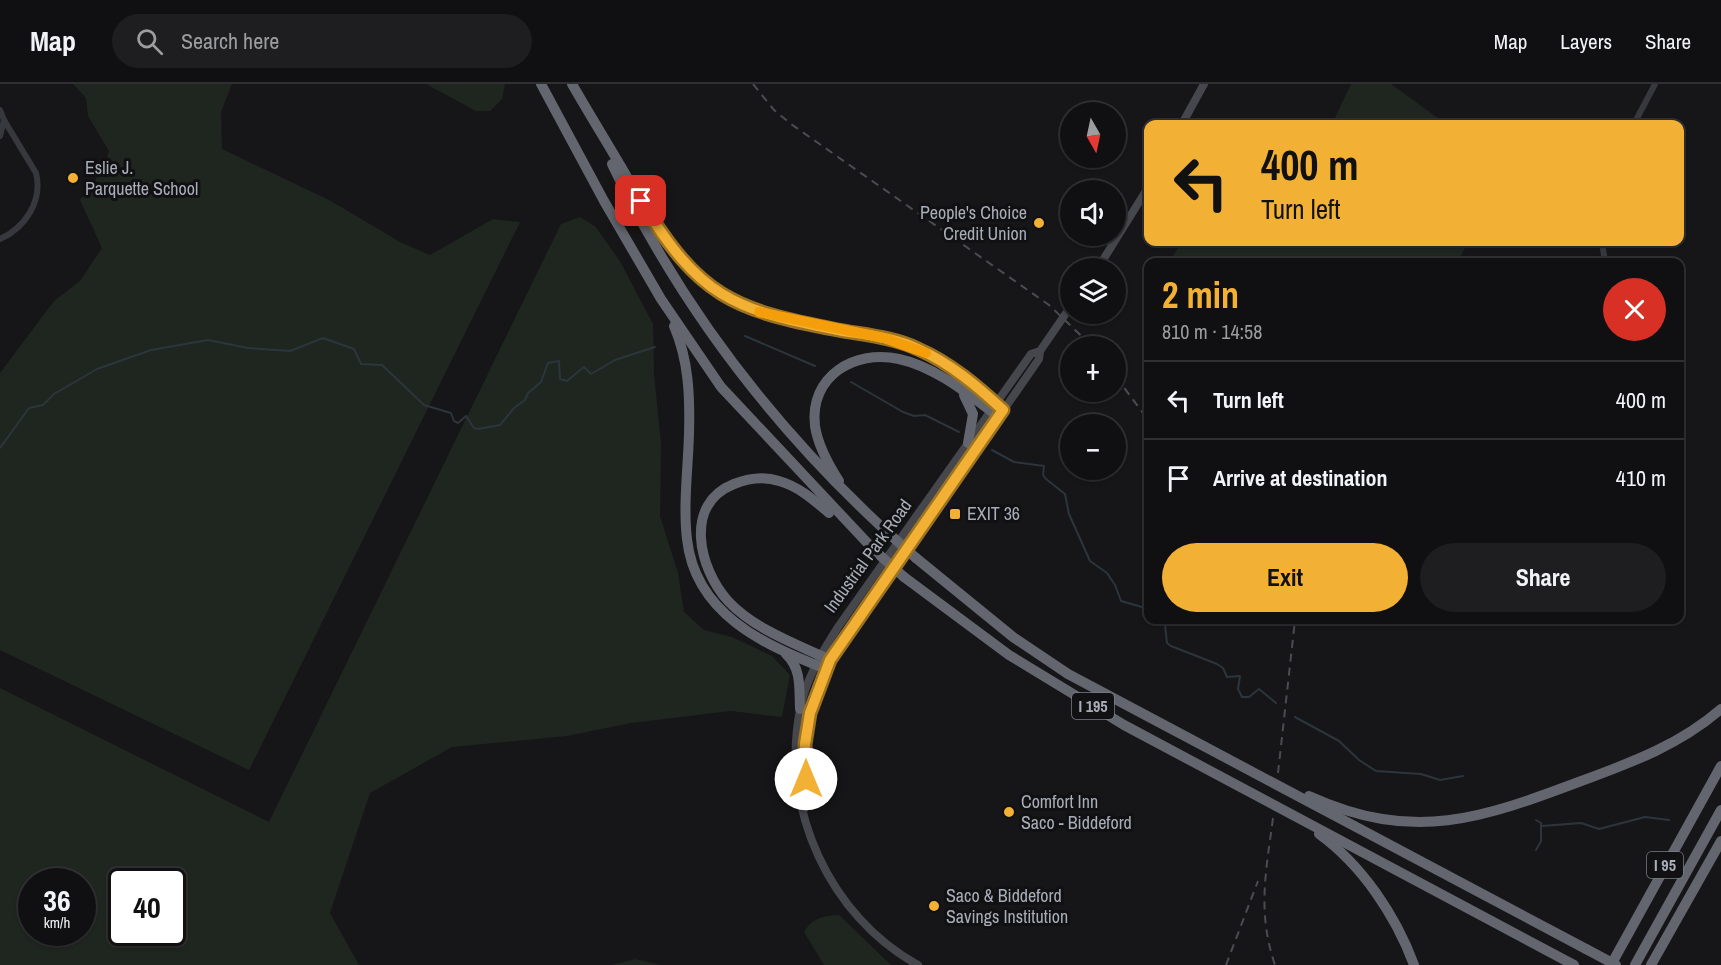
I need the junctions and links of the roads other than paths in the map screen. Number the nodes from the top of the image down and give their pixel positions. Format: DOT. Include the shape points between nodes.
graph roads {
  1 [pos="540,84"];
  2 [pos="572,84"];
  3 [pos="1204,84"];
  4 [pos="1655,84"];
  5 [pos="584,104"];
  6 [pos="0,110"];
  7 [pos="4,120"];
  8 [pos="1184,120"];
  9 [pos="1636,120"];
  10 [pos="0,136"];
  11 [pos="1144,194"];
  12 [pos="0,239"];
  13 [pos="1104,258"];
  14 [pos="661,299"];
  15 [pos="1060,322"];
  16 [pos="953,385"];
  17 [pos="997,410"];
  18 [pos="968,443"];
  19 [pos="851,498"];
  20 [pos="874,550"];
  21 [pos="776,647"];
  22 [pos="823,663"];
  23 [pos="1721,709"];
  24 [pos="800,710"];
  25 [pos="1721,766"];
  26 [pos="1254,772"];
  27 [pos="804,809"];
  28 [pos="1721,810"];
  29 [pos="1294,817"];
  30 [pos="1720,843"];
  31 [pos="918,965"];
  32 [pos="1414,965"];
  33 [pos="1574,965"];
  34 [pos="1611,965"];
  35 [pos="1616,965"];
  36 [pos="1635,965"];
  37 [pos="1651,965"];
  1 -- 14 [label="highway, I 195"];
  2 -- 5 [label="highway, I 195"];
  3 -- 8 [label="main road"];
  4 -- 9 [label="street"];
  5 -- 17 [label="highway" via="662,235 685,264 713,289 772,317 917,348 965,377"];
  5 -- 19 [label="highway, I 195" via="625,190 697,314 768,408"];
  6 -- 7 [label="street"];
  7 -- 10 [label="street"];
  7 -- 12 [label="street" via="38,181 26,221"];
  11 -- 13 [label="main road"];
  14 -- 20 [label="highway, I 195" via="721,387"];
  14 -- 21 [label="highway" via="679,338 689,384 687,537 692,561 702,585 724,614 749,634"];
  15 -- 17 [label="main road, Industrial Park Road" via="1040,351 1039,359"];
  16 -- 17 [label="highway"];
  16 -- 18 [label="highway" via="972,408"];
  16 -- 19 [label="highway" via="919,365 882,357 854,360 831,375 818,396 815,426 830,467"];
  17 -- 18 [label="main road, Industrial Park Road"];
  17 -- 22 [label="main road, Industrial Park Road"];
  18 -- 22 [label="main road, Industrial Park Road" via="838,627"];
  19 -- 26 [label="highway, I 195, bridge" via="916,558 1013,636 1068,674"];
  20 -- 22 [label="highway" via="816,501 780,481 756,478 730,486 705,514 701,548 707,569 723,594 751,620"];
  20 -- 29 [label="highway, I 195, bridge" via="1019,661 1133,730"];
  21 -- 22 [label="highway"];
  21 -- 24 [label="highway" via="795,665"];
  22 -- 24 [label="main road, Industrial Park Road"];
  22 -- 27 [label="main road, Industrial Park Road" via="807,726"];
  23 -- 26 [label="highway" via="1681,738 1642,759 1504,810 1463,819 1417,822 1365,815"];
  24 -- 27 [label="main road, Industrial Park Road" via="795,768 798,798"];
  25 -- 34 [label="highway, I 95"];
  26 -- 35 [label="highway, bridge"];
  27 -- 31 [label="main road, Industrial Park Road" via="819,857 837,890 873,932"];
  28 -- 36 [label="highway, I 95"];
  29 -- 32 [label="highway" via="1325,839 1369,884 1396,925"];
  29 -- 33 [label="highway"];
  30 -- 37 [label="highway"];
}
